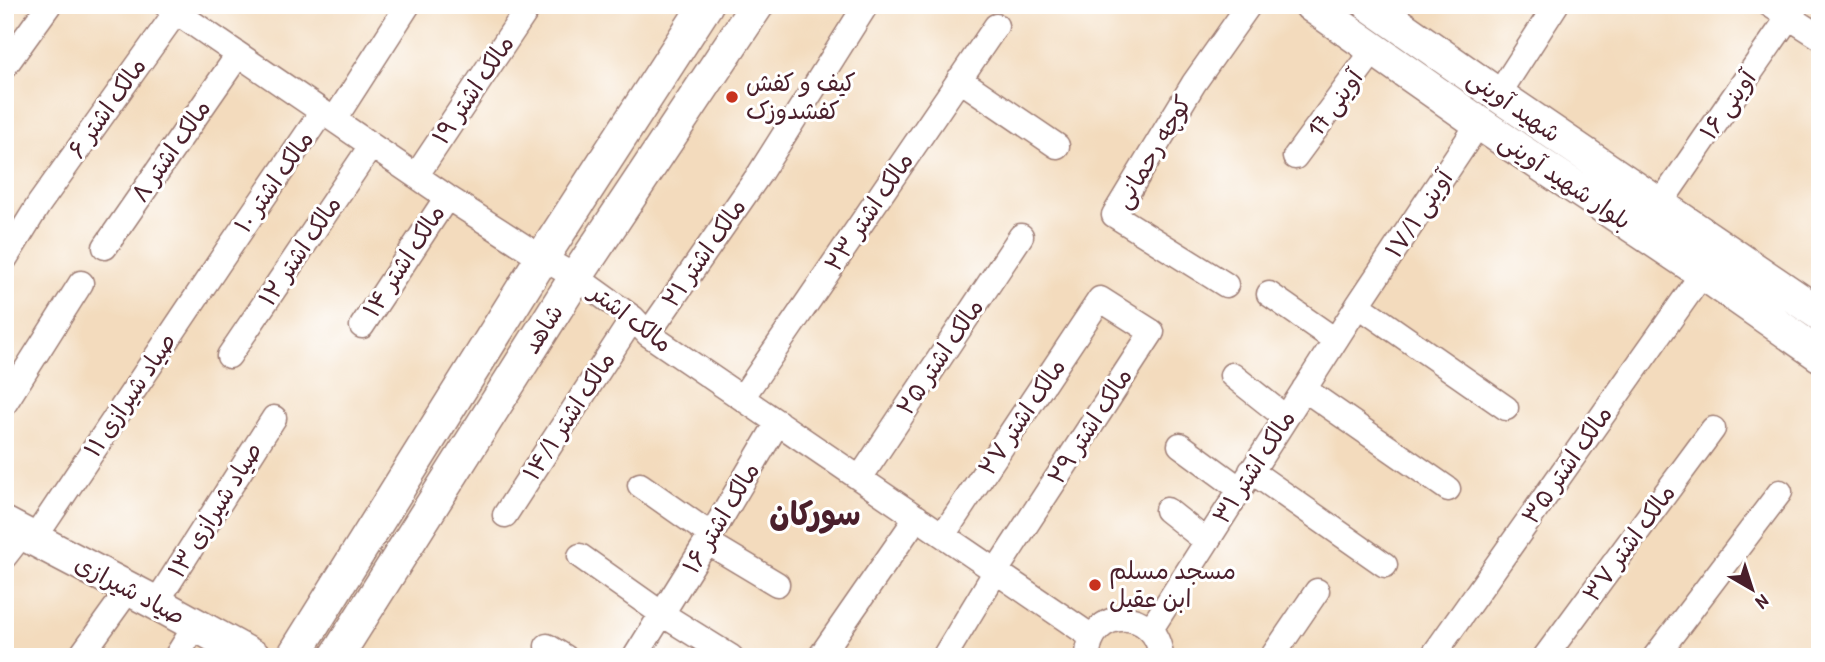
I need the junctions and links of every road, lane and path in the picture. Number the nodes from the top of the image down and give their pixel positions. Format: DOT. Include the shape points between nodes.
graph roads {
  1 [pos="49,5"];
  2 [pos="408,5"];
  3 [pos="530,5"];
  4 [pos="706,5"];
  5 [pos="757,5"];
  6 [pos="866,5"];
  7 [pos="1249,5"];
  8 [pos="1311,5"];
  9 [pos="1370,5"];
  10 [pos="1556,5"];
  11 [pos="171,9"];
  12 [pos="1785,10"];
  13 [pos="996,26"];
  14 [pos="1820,37"];
  15 [pos="1374,50"];
  16 [pos="238,55"];
  17 [pos="5,66"];
  18 [pos="959,79"];
  19 [pos="1498,95"];
  20 [pos="328,116"];
  21 [pos="1479,123"];
  22 [pos="371,146"];
  23 [pos="1057,146"];
  24 [pos="1295,157"];
  25 [pos="416,176"];
  26 [pos="447,197"];
  27 [pos="1659,205"];
  28 [pos="1021,236"];
  29 [pos="105,247"];
  30 [pos="227,251"];
  31 [pos="542,258"];
  32 [pos="5,259"];
  33 [pos="1703,273"];
  34 [pos="576,277"];
  35 [pos="81,283"];
  36 [pos="1226,285"];
  37 [pos="1269,295"];
  38 [pos="1100,299"];
  39 [pos="1816,304"];
  40 [pos="1358,305"];
  41 [pos="362,326"];
  42 [pos="640,326"];
  43 [pos="1335,340"];
  44 [pos="1820,355"];
  45 [pos="229,356"];
  46 [pos="1232,375"];
  47 [pos="1304,389"];
  48 [pos="742,398"];
  49 [pos="5,403"];
  50 [pos="1506,408"];
  51 [pos="1285,417"];
  52 [pos="274,418"];
  53 [pos="778,422"];
  54 [pos="1713,429"];
  55 [pos="1180,445"];
  56 [pos="860,478"];
  57 [pos="1245,480"];
  58 [pos="640,485"];
  59 [pos="1448,489"];
  60 [pos="1780,492"];
  61 [pos="1167,510"];
  62 [pos="505,515"];
  63 [pos="917,517"];
  64 [pos="943,535"];
  65 [pos="17,538"];
  66 [pos="709,539"];
  67 [pos="1206,541"];
  68 [pos="580,556"];
  69 [pos="1385,565"];
  70 [pos="996,571"];
  71 [pos="777,584"];
  72 [pos="1317,592"];
  73 [pos="143,596"];
  74 [pos="662,614"];
  75 [pos="196,625"];
  76 [pos="1151,629"];
  77 [pos="1090,647"];
  78 [pos="80,657"];
  79 [pos="176,657"];
  80 [pos="254,657"];
  81 [pos="293,657"];
  82 [pos="336,657"];
  83 [pos="635,657"];
  84 [pos="731,657"];
  85 [pos="820,657"];
  86 [pos="944,657"];
  87 [pos="1161,657"];
  88 [pos="1272,657"];
  89 [pos="1432,657"];
  90 [pos="1545,657"];
  91 [pos="1655,657"];
  1 -- 17 [label="street"];
  2 -- 20 [label="street, مالک اشتر ۱۰"];
  3 -- 25 [label="street, مالک اشتر ۱۹"];
  4 -- 31 [label="street, شاهد"];
  5 -- 34 [label="street, شاهد"];
  6 -- 42 [label="street, مالک اشتر ۲۱" via="761,173"];
  7 -- 36 [label="street, کوچه رحمانی" via="1194,83 1114,215"];
  8 -- 15 [label="street, بلوار شهید آوینی"];
  9 -- 19 [label="street, شهید آوینی"];
  10 -- 19 [label="street"];
  11 -- 16 [label="street, مالک اشتر"];
  11 -- 32 [label="street, مالک اشتر ۶"];
  12 -- 14 [label="street"];
  12 -- 27 [label="street, ۱۶ آوینی"];
  13 -- 18 [label="street, مالک اشتر ۲۳"];
  15 -- 21 [label="street, بلوار شهید آوینی"];
  15 -- 24 [label="street, آوینی 17"];
  16 -- 20 [label="street, مالک اشتر"];
  16 -- 29 [label="street, مالک اشتر ۸"];
  18 -- 23 [label="street"];
  18 -- 48 [label="street, مالک اشتر ۲۳"];
  19 -- 27 [label="street, شهید آوینی"];
  20 -- 22 [label="street, مالک اشتر"];
  20 -- 30 [label="street, مالک اشتر ۱۰"];
  21 -- 33 [label="street, بلوار شهید آوینی"];
  21 -- 40 [label="street, آوینی ۱۷/۱"];
  22 -- 25 [label="street, مالک اشتر"];
  22 -- 45 [label="street, مالک اشتر ۱۲"];
  25 -- 26 [label="street, مالک اشتر"];
  26 -- 31 [label="street, مالک اشتر"];
  26 -- 41 [label="street, مالک اشتر ۱۴"];
  27 -- 39 [label="street, بلوار شهید آوینی"];
  28 -- 56 [label="street, مالک اشتر ۲۵"];
  30 -- 65 [label="street, صیاد شیرازی ۱۱"];
  31 -- 34 [label="street, مالک اشتر"];
  31 -- 81 [label="street, شاهد"];
  33 -- 44 [label="street, بلوار شهید آوینی"];
  33 -- 89 [label="street, مالک اشتر ۳۵"];
  34 -- 42 [label="street, مالک اشتر"];
  34 -- 82 [label="street, شاهد"];
  35 -- 49 [label="street"];
  37 -- 43 [label="street"];
  38 -- 64 [label="street, مالک اشتر ۲۷"];
  38 -- 70 [label="street, مالک اشتر ۲۹" via="1152,332"];
  40 -- 43 [label="street, مالک اشتر ۳۱"];
  40 -- 50 [label="street"];
  42 -- 48 [label="street, مالک اشتر"];
  42 -- 62 [label="street, مالک اشتر ۱۴/۱"];
  43 -- 47 [label="street, مالک اشتر ۳۱"];
  46 -- 51 [label="street"];
  47 -- 51 [label="street, مالک اشتر ۳۱"];
  47 -- 59 [label="street"];
  48 -- 53 [label="street, مالک اشتر"];
  51 -- 57 [label="street, مالک اشتر ۳۱"];
  52 -- 73 [label="street, صیاد شیرازی ۱۳"];
  53 -- 56 [label="street, مالک اشتر"];
  53 -- 66 [label="street, مالک اشتر ۱۶"];
  54 -- 90 [label="street, مالک اشتر ۳۷"];
  55 -- 57 [label="street"];
  56 -- 63 [label="street, مالک اشتر"];
  57 -- 67 [label="street, مالک اشتر ۳۱"];
  57 -- 69 [label="street"];
  58 -- 66 [label="street"];
  60 -- 91 [label="street"];
  61 -- 67 [label="street"];
  63 -- 64 [label="street, مالک اشتر"];
  63 -- 85 [label="street"];
  64 -- 70 [label="street, مالک اشتر"];
  65 -- 73 [label="street, صیاد شیرازی"];
  66 -- 71 [label="street"];
  66 -- 74 [label="street, مالک اشتر ۱۶"];
  67 -- 76 [label="street, مالک اشتر ۳۱"];
  68 -- 74 [label="street"];
  70 -- 77 [label="street, مالک اشتر"];
  70 -- 86 [label="street"];
  72 -- 88 [label="street"];
  73 -- 75 [label="street, صیاد شیرازی"];
  73 -- 78 [label="street, صیاد شیرازی ۱۳"];
  74 -- 83 [label="street, مالک اشتر ۱۶"];
  74 -- 84 [label="street"];
  75 -- 79 [label="street"];
  75 -- 80 [label="street, صیاد شیرازی"];
  76 -- 77 [label="street" via="1119,618 1100,628"];
  76 -- 87 [label="street"];
}
